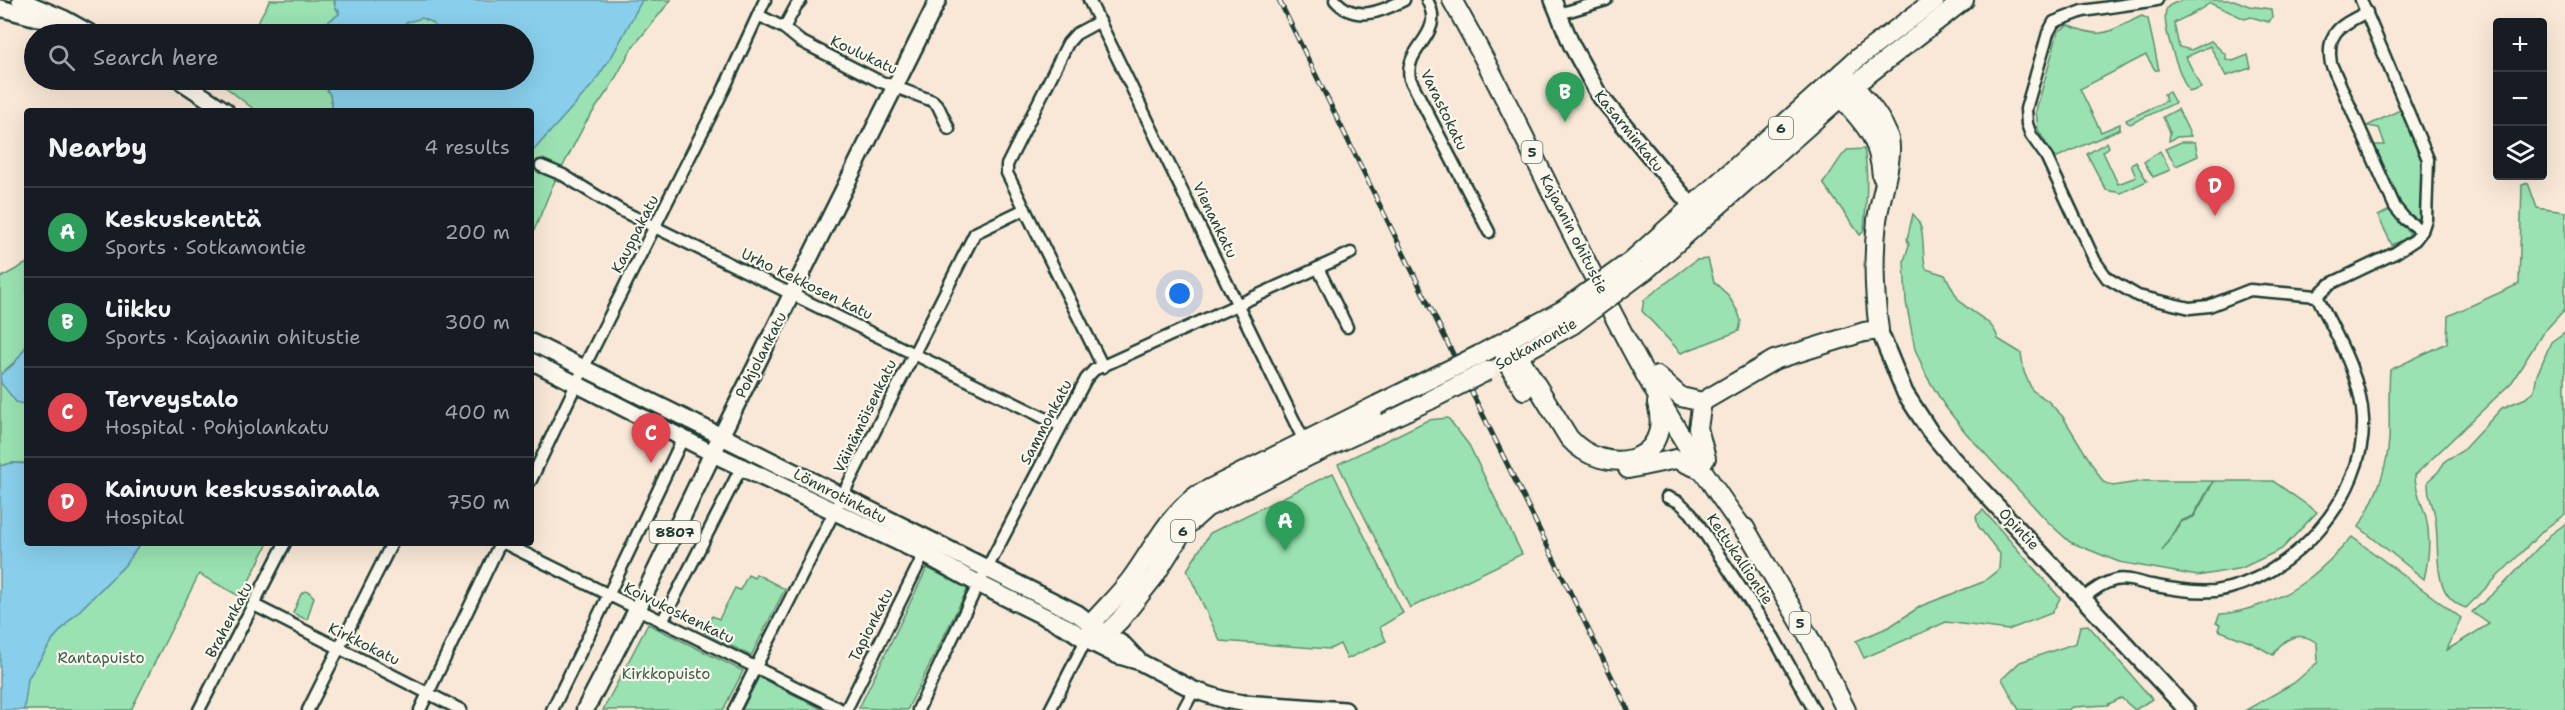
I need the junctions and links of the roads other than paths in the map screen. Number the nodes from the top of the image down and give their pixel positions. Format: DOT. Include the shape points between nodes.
graph roads {
  1 [pos="20,0"];
  2 [pos="765,0"];
  3 [pos="801,0"];
  4 [pos="938,0"];
  5 [pos="1089,0"];
  6 [pos="1335,0"];
  7 [pos="1404,0"];
  8 [pos="1427,0"];
  9 [pos="1452,0"];
  10 [pos="1606,0"];
  11 [pos="1935,0"];
  12 [pos="1964,0"];
  13 [pos="2157,0"];
  14 [pos="2361,0"];
  15 [pos="1556,7"];
  16 [pos="0,8"];
  17 [pos="2367,12"];
  18 [pos="759,15"];
  19 [pos="1100,21"];
  20 [pos="58,24"];
  21 [pos="73,24"];
  22 [pos="784,28"];
  23 [pos="1841,84"];
  24 [pos="894,86"];
  25 [pos="194,90"];
  26 [pos="221,108"];
  27 [pos="949,129"];
  28 [pos="541,166"];
  29 [pos="1026,209"];
  30 [pos="1698,214"];
  31 [pos="656,227"];
  32 [pos="2422,231"];
  33 [pos="1488,232"];
  34 [pos="1351,253"];
  35 [pos="1318,268"];
  36 [pos="791,293"];
  37 [pos="2317,296"];
  38 [pos="1238,305"];
  39 [pos="1347,327"];
  40 [pos="1879,330"];
  41 [pos="534,344"];
  42 [pos="1509,353"];
  43 [pos="912,354"];
  44 [pos="534,363"];
  45 [pos="1483,363"];
  46 [pos="1103,367"];
  47 [pos="584,369"];
  48 [pos="1654,381"];
  49 [pos="577,385"];
  50 [pos="1706,400"];
  51 [pos="1061,426"];
  52 [pos="721,436"];
  53 [pos="682,438"];
  54 [pos="1307,448"];
  55 [pos="712,453"];
  56 [pos="1704,464"];
  57 [pos="742,466"];
  58 [pos="534,474"];
  59 [pos="1667,497"];
  60 [pos="837,502"];
  61 [pos="284,546"];
  62 [pos="390,546"];
  63 [pos="501,546"];
  64 [pos="508,546"];
  65 [pos="924,554"];
  66 [pos="983,577"];
  67 [pos="609,594"];
  68 [pos="2084,598"];
  69 [pos="254,605"];
  70 [pos="637,610"];
  71 [pos="662,622"];
  72 [pos="1094,633"];
  73 [pos="339,649"];
  74 [pos="755,667"];
  75 [pos="1194,690"];
  76 [pos="428,692"];
  77 [pos="199,710"];
  78 [pos="308,710"];
  79 [pos="420,710"];
  80 [pos="461,710"];
  81 [pos="552,710"];
  82 [pos="585,710"];
  83 [pos="734,710"];
  84 [pos="842,710"];
  85 [pos="846,710"];
  86 [pos="918,710"];
  87 [pos="1050,710"];
  88 [pos="1183,710"];
  89 [pos="1345,710"];
  90 [pos="1814,710"];
  91 [pos="1846,710"];
  92 [pos="2187,710"];
  1 -- 21 [label="street"];
  2 -- 18 [label="street, Kauppakatu"];
  3 -- 22 [label="street"];
  4 -- 24 [label="street, Pohjolankatu"];
  5 -- 19 [label="street, Vienankatu"];
  6 -- 7 [label="street" via="1343,8 1362,15 1383,11"];
  8 -- 33 [label="street, Varastokatu" via="1433,13 1431,28 1411,57 1410,79"];
  9 -- 48 [label="highway, Kajaanin ohitustie / 5" via="1612,309"];
  10 -- 15 [label="street"];
  11 -- 23 [label="highway, Sotkamontie / 6"];
  12 -- 23 [label="highway, Sotkamontie / 6"];
  13 -- 37 [label="street" via="2083,11 2054,22 2026,109 2031,135 2046,156 2098,266 2107,278 2138,296 2190,308 2209,306 2250,290"];
  14 -- 17 [label="street"];
  15 -- 30 [label="street, Kasarminkatu" via="1599,95"];
  16 -- 20 [label="street"];
  17 -- 32 [label="street" via="2428,159 2429,193"];
  17 -- 32 [label="street" via="2337,30 2330,46 2331,64 2395,207"];
  18 -- 22 [label="street, Koulukatu"];
  18 -- 31 [label="street, Kauppakatu"];
  19 -- 29 [label="street" via="1068,43 1007,165 1007,173"];
  19 -- 38 [label="street, Vienankatu"];
  22 -- 24 [label="street, Koulukatu" via="800,41"];
  23 -- 30 [label="highway, Sotkamontie / 6"];
  23 -- 40 [label="highway" via="1869,129 1878,152 1882,187 1874,280"];
  24 -- 27 [label="street, Koulukatu" via="933,101"];
  24 -- 36 [label="street, Pohjolankatu"];
  25 -- 26 [label="street"];
  28 -- 31 [label="street, Urho Kekkosen katu"];
  29 -- 43 [label="street, Väinämöisenkatu" via="975,232"];
  29 -- 46 [label="street"];
  30 -- 42 [label="highway, Sotkamontie / 6, bridge" via="1639,266 1567,318"];
  31 -- 36 [label="street, Urho Kekkosen katu"];
  31 -- 47 [label="street, Kauppakatu"];
  32 -- 37 [label="street" via="2402,249 2330,284"];
  34 -- 35 [label="street, Sammonkatu"];
  35 -- 38 [label="street, Sammonkatu"];
  35 -- 39 [label="street"];
  36 -- 43 [label="street, Urho Kekkosen katu"];
  36 -- 52 [label="street, Pohjolankatu"];
  37 -- 68 [label="street" via="2355,379 2363,418 2356,471 2324,524 2276,569 2246,583 2214,591 2116,580"];
  38 -- 46 [label="street, Sammonkatu"];
  38 -- 54 [label="street, Vienankatu"];
  40 -- 50 [label="highway" via="1774,360"];
  40 -- 68 [label="street, Opintie" via="1905,393 1929,430"];
  41 -- 47 [label="street, Lönnrotinkatu"];
  42 -- 45 [label="highway, Sotkamontie / 6"];
  42 -- 48 [label="highway" via="1569,438 1586,454 1603,459 1630,459 1656,442 1661,417"];
  42 -- 56 [label="highway" via="1560,446 1579,461 1615,471 1676,459"];
  43 -- 51 [label="street, Urho Kekkosen katu"];
  43 -- 60 [label="street, Väinämöisenkatu"];
  44 -- 49 [label="street, Lönnrotinkatu"];
  45 -- 54 [label="highway, Sotkamontie / 6, bridge" via="1377,405"];
  45 -- 54 [label="highway, Sotkamontie / 6, bridge" via="1430,399"];
  46 -- 51 [label="street, Sammonkatu" via="1086,379"];
  47 -- 49 [label="street, Kauppakatu"];
  47 -- 52 [label="street, Lönnrotinkatu"];
  48 -- 50 [label="highway" via="1681,397"];
  48 -- 56 [label="highway, Kajaanin ohitustie / 5"];
  49 -- 53 [label="street, Lönnrotinkatu"];
  49 -- 58 [label="street, Kauppakatu"];
  50 -- 56 [label="highway" via="1698,428"];
  51 -- 66 [label="street, Sammonkatu"];
  52 -- 55 [label="main road, Pohjolankatu / 8807"];
  52 -- 60 [label="main road, Lönnrotinkatu"];
  53 -- 55 [label="street, Lönnrotinkatu"];
  53 -- 67 [label="street"];
  54 -- 72 [label="highway, Sotkamontie / 6" via="1195,516 1154,577"];
  55 -- 57 [label="main road, Lönnrotinkatu"];
  55 -- 70 [label="main road, Pohjolankatu / 8807"];
  56 -- 91 [label="highway, Kajaanin ohitustie / 5" via="1731,498"];
  57 -- 60 [label="main road, Lönnrotinkatu"];
  57 -- 71 [label="street"];
  59 -- 90 [label="street, Kettukalliontie" via="1691,513 1774,638"];
  60 -- 65 [label="main road, Lönnrotinkatu"];
  60 -- 66 [label="main road, Lönnrotinkatu"];
  60 -- 74 [label="street, Väinämöisenkatu"];
  61 -- 69 [label="street, Brahenkatu"];
  62 -- 73 [label="street"];
  63 -- 76 [label="street"];
  64 -- 67 [label="street, Koivukoskenkatu"];
  65 -- 66 [label="main road, Lönnrotinkatu"];
  65 -- 85 [label="street, Tapionkatu"];
  66 -- 72 [label="main road, Lönnrotinkatu" via="1071,629"];
  66 -- 86 [label="street, Sammonkatu"];
  67 -- 70 [label="street, Koivukoskenkatu"];
  67 -- 81 [label="street"];
  68 -- 92 [label="street, Opintie"];
  69 -- 73 [label="street, Kirkkokatu"];
  69 -- 77 [label="street, Brahenkatu"];
  70 -- 71 [label="street, Koivukoskenkatu"];
  70 -- 82 [label="main road, Pohjolankatu / 8807"];
  71 -- 74 [label="street, Koivukoskenkatu"];
  72 -- 75 [label="street, Lönnrotinkatu" via="1116,655 1140,662"];
  72 -- 87 [label="street"];
  73 -- 76 [label="street, Kirkkokatu"];
  73 -- 78 [label="street"];
  74 -- 83 [label="street, Väinämöisenkatu"];
  74 -- 84 [label="street, Koivukoskenkatu"];
  75 -- 88 [label="street"];
  75 -- 89 [label="street, Lönnrotinkatu" via="1243,704"];
  76 -- 79 [label="street"];
  76 -- 80 [label="street, Kirkkokatu"];
}
